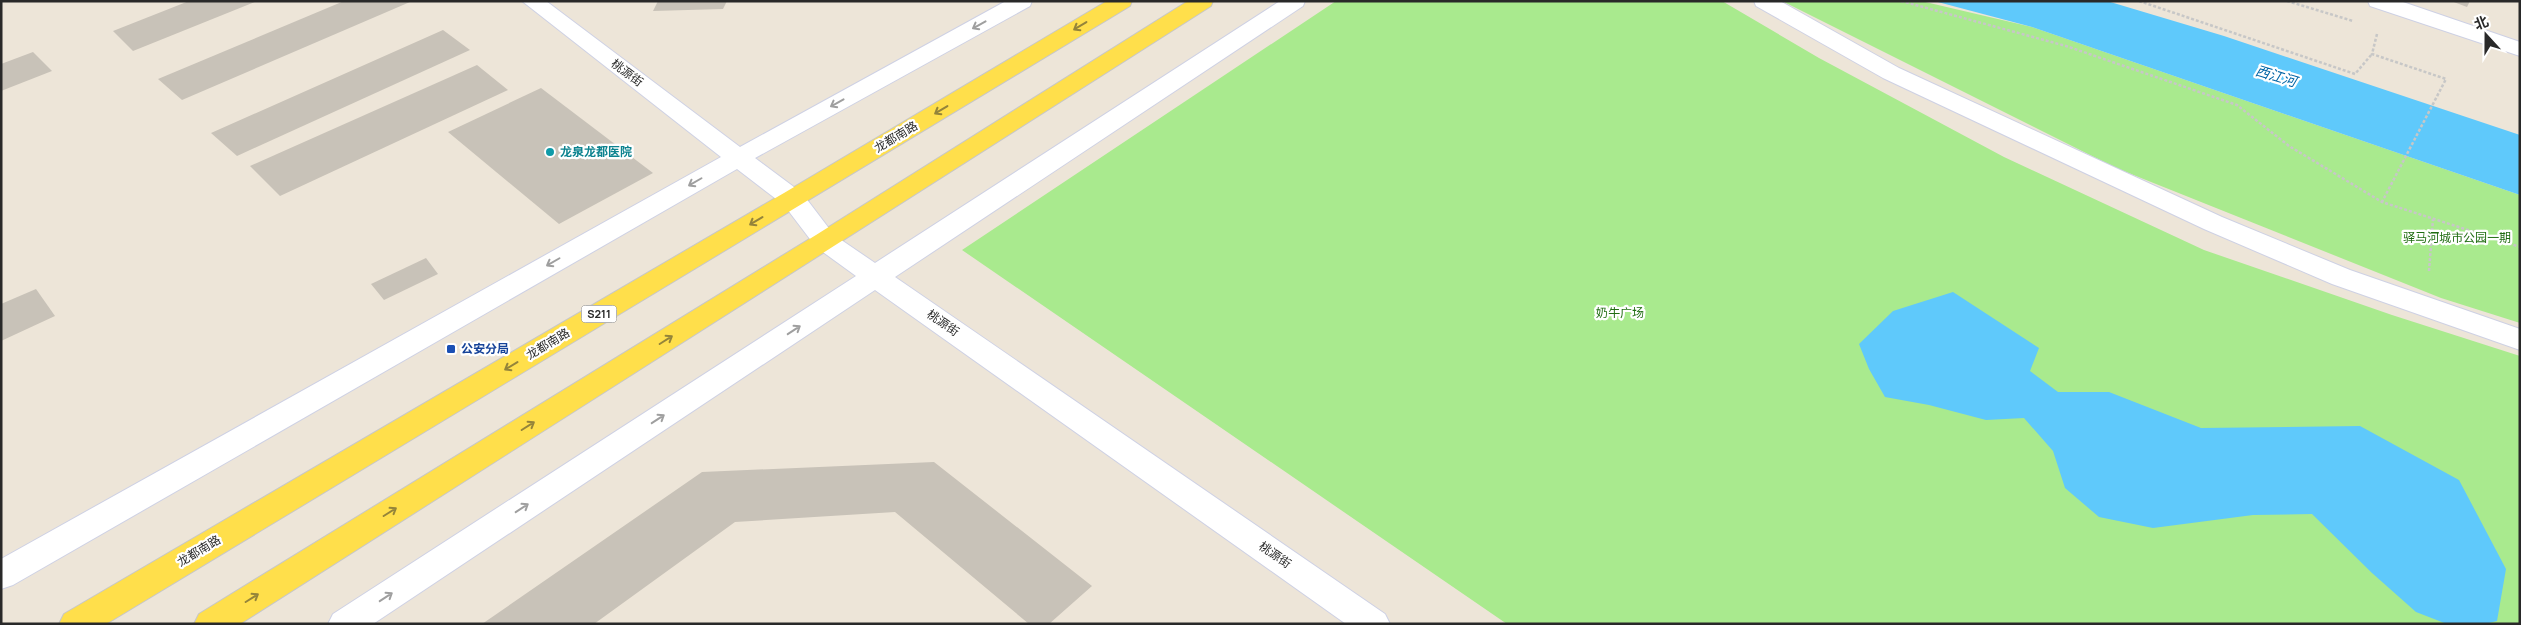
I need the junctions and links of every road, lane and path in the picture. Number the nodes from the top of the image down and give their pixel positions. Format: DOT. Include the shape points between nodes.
graph roads {
  1 [pos="532,1"];
  2 [pos="1022,1"];
  3 [pos="1122,1"];
  4 [pos="1203,1"];
  5 [pos="1295,1"];
  6 [pos="1764,1"];
  7 [pos="1901,1"];
  8 [pos="2139,1"];
  9 [pos="2286,1"];
  10 [pos="2378,1"];
  11 [pos="2360,24"];
  12 [pos="2378,29"];
  13 [pos="2520,50"];
  14 [pos="2372,54"];
  15 [pos="739,158"];
  16 [pos="793,199"];
  17 [pos="2382,202"];
  18 [pos="2433,219"];
  19 [pos="825,241"];
  20 [pos="2520,247"];
  21 [pos="2428,273"];
  22 [pos="876,276"];
  23 [pos="2520,340"];
  24 [pos="1,575"];
  25 [pos="76,624"];
  26 [pos="211,624"];
  27 [pos="345,624"];
  28 [pos="1373,624"];
  1 -- 15 [label="street, 桃源街"];
  2 -- 15 [label="street, one-way"];
  3 -- 16 [label="main road, 龙都南路 / S211, one-way"];
  4 -- 19 [label="main road"];
  5 -- 22 [label="street"];
  6 -- 23 [label="street" via="1891,73 2213,223 2341,276"];
  7 -- 17 [label="path" via="2066,46 2237,105 2289,146"];
  8 -- 14 [label="path" via="2355,74"];
  9 -- 11 [label="path"];
  10 -- 13 [label="street"];
  12 -- 14 [label="path"];
  14 -- 17 [label="path" via="2446,79"];
  15 -- 16 [label="street, 桃源街"];
  15 -- 24 [label="street, one-way"];
  16 -- 19 [label="street, 桃源街"];
  16 -- 25 [label="main road, 龙都南路 / S211, one-way"];
  17 -- 18 [label="path"];
  18 -- 20 [label="path"];
  18 -- 21 [label="path"];
  19 -- 22 [label="street, 桃源街"];
  26 -- 19 [label="main road, one-way"];
  27 -- 22 [label="street, one-way"];
  22 -- 28 [label="street, 桃源街"];
}
